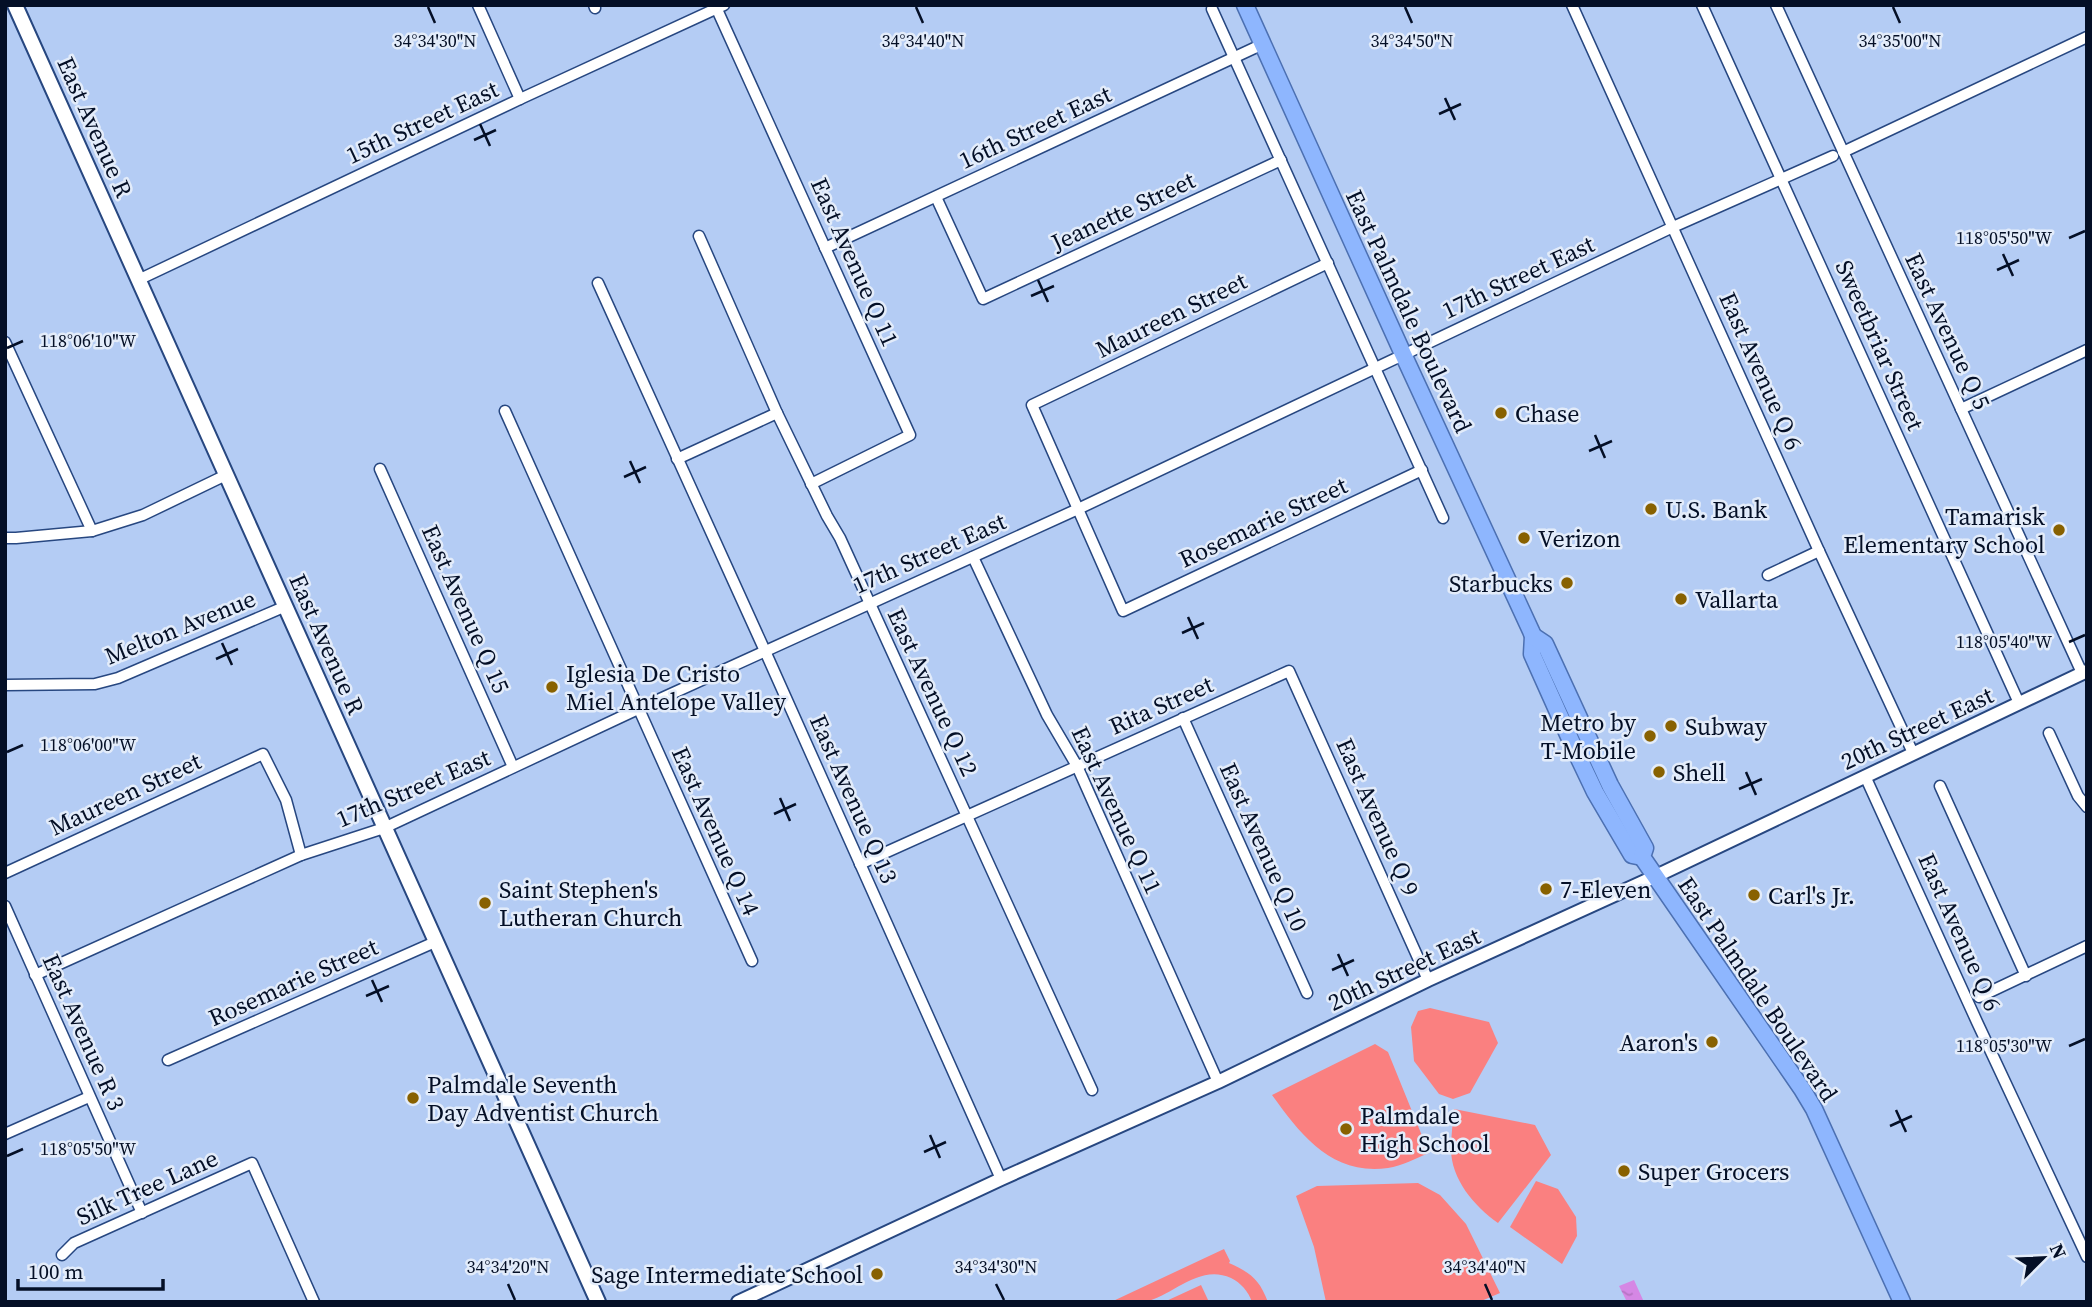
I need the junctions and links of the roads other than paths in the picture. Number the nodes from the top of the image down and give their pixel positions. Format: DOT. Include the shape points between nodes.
graph roads {
  1 [pos="478,5"];
  2 [pos="1245,5"];
  3 [pos="1572,5"];
  4 [pos="1702,5"];
  5 [pos="1776,5"];
  6 [pos="17,6"];
  7 [pos="719,6"];
  8 [pos="1212,9"];
  9 [pos="2087,37"];
  10 [pos="1263,44"];
  11 [pos="1234,57"];
  12 [pos="520,99"];
  13 [pos="1838,154"];
  14 [pos="1281,160"];
  15 [pos="1781,178"];
  16 [pos="936,197"];
  17 [pos="1673,227"];
  18 [pos="699,236"];
  19 [pos="825,248"];
  20 [pos="1328,263"];
  21 [pos="138,280"];
  22 [pos="598,283"];
  23 [pos="5,342"];
  24 [pos="2087,350"];
  25 [pos="1403,354"];
  26 [pos="1375,368"];
  27 [pos="1961,409"];
  28 [pos="505,411"];
  29 [pos="777,413"];
  30 [pos="677,459"];
  31 [pos="380,470"];
  32 [pos="1422,470"];
  33 [pos="226,475"];
  34 [pos="811,484"];
  35 [pos="1078,509"];
  36 [pos="1443,517"];
  37 [pos="92,531"];
  38 [pos="5,538"];
  39 [pos="1819,551"];
  40 [pos="973,557"];
  41 [pos="1768,575"];
  42 [pos="869,603"];
  43 [pos="286,606"];
  44 [pos="1533,636"];
  45 [pos="765,651"];
  46 [pos="1289,671"];
  47 [pos="2085,672"];
  48 [pos="1545,682"];
  49 [pos="5,685"];
  50 [pos="2019,702"];
  51 [pos="638,709"];
  52 [pos="1183,718"];
  53 [pos="2049,733"];
  54 [pos="1590,742"];
  55 [pos="1913,753"];
  56 [pos="1077,766"];
  57 [pos="513,767"];
  58 [pos="1865,776"];
  59 [pos="1941,786"];
  60 [pos="2087,807"];
  61 [pos="968,816"];
  62 [pos="384,828"];
  63 [pos="301,855"];
  64 [pos="1642,857"];
  65 [pos="860,864"];
  66 [pos="5,873"];
  67 [pos="1654,877"];
  68 [pos="5,906"];
  69 [pos="435,942"];
  70 [pos="2087,946"];
  71 [pos="752,961"];
  72 [pos="35,975"];
  73 [pos="2025,976"];
  74 [pos="1428,980"];
  75 [pos="1307,993"];
  76 [pos="1979,997"];
  77 [pos="168,1060"];
  78 [pos="1218,1082"];
  79 [pos="1092,1090"];
  80 [pos="89,1097"];
  81 [pos="5,1134"];
  82 [pos="1002,1179"];
  83 [pos="142,1213"];
  84 [pos="62,1255"];
  85 [pos="2087,1258"];
  86 [pos="314,1302"];
  87 [pos="598,1302"];
  88 [pos="738,1302"];
  89 [pos="1902,1302"];
  1 -- 12 [label="street"];
  2 -- 10 [label="highway, East Palmdale Boulevard"];
  3 -- 17 [label="street, East Avenue Q 6"];
  4 -- 15 [label="street, Sweetbriar Street"];
  5 -- 13 [label="street, East Avenue Q 5"];
  6 -- 21 [label="main road, East Avenue R"];
  7 -- 12 [label="street, 15th Street East"];
  7 -- 19 [label="street, East Avenue Q 11"];
  8 -- 11 [label="street"];
  9 -- 13 [label="street, 17th Street East"];
  10 -- 11 [label="street, 16th Street East"];
  10 -- 25 [label="highway, East Palmdale Boulevard"];
  11 -- 14 [label="street"];
  11 -- 16 [label="street, 16th Street East"];
  12 -- 21 [label="street, 15th Street East"];
  13 -- 15 [label="street, 17th Street East"];
  13 -- 27 [label="street, East Avenue Q 5"];
  14 -- 16 [label="street, Jeanette Street" via="983,299"];
  14 -- 20 [label="street"];
  15 -- 17 [label="street, 17th Street East"];
  15 -- 50 [label="street, Sweetbriar Street"];
  16 -- 19 [label="street, 16th Street East"];
  17 -- 25 [label="street, 17th Street East"];
  17 -- 39 [label="street, East Avenue Q 6"];
  18 -- 29 [label="street, East Avenue Q 12"];
  19 -- 34 [label="street, East Avenue Q 11" via="911,435"];
  20 -- 26 [label="street"];
  20 -- 35 [label="street, Maureen Street" via="1032,405"];
  21 -- 33 [label="main road, East Avenue R"];
  22 -- 30 [label="street, East Avenue Q 13"];
  23 -- 37 [label="street"];
  24 -- 27 [label="street"];
  25 -- 26 [label="street, 17th Street East"];
  25 -- 44 [label="highway, East Palmdale Boulevard"];
  26 -- 32 [label="street"];
  26 -- 35 [label="street, 17th Street East"];
  27 -- 47 [label="street, East Avenue Q 5"];
  28 -- 51 [label="street, East Avenue Q 14"];
  29 -- 30 [label="street"];
  29 -- 34 [label="street, East Avenue Q 12"];
  30 -- 45 [label="street, East Avenue Q 13"];
  31 -- 57 [label="street, East Avenue Q 15"];
  32 -- 35 [label="street, Rosemarie Street" via="1123,611"];
  32 -- 36 [label="street"];
  33 -- 37 [label="street" via="143,515"];
  33 -- 43 [label="main road, East Avenue R"];
  34 -- 42 [label="street, East Avenue Q 12"];
  35 -- 40 [label="street, 17th Street East"];
  37 -- 38 [label="street"];
  39 -- 41 [label="street"];
  39 -- 55 [label="street, East Avenue Q 6"];
  40 -- 42 [label="street, 17th Street East"];
  40 -- 56 [label="street, East Avenue Q 11" via="1047,715"];
  42 -- 45 [label="street, 17th Street East"];
  42 -- 61 [label="street, East Avenue Q 12"];
  43 -- 49 [label="street, Melton Avenue" via="118,678 95,684"];
  43 -- 62 [label="main road, East Avenue R"];
  44 -- 48 [label="highway, East Palmdale Boulevard" via="1532,654"];
  44 -- 54 [label="highway, East Palmdale Boulevard" via="1545,644"];
  45 -- 51 [label="street, 17th Street East"];
  45 -- 65 [label="street, East Avenue Q 13"];
  46 -- 52 [label="street, Rita Street"];
  46 -- 74 [label="street, East Avenue Q 9"];
  47 -- 50 [label="street, 20th Street East"];
  48 -- 54 [label="highway" via="1557,691 1583,739"];
  48 -- 64 [label="highway, East Palmdale Boulevard" via="1595,792 1632,855"];
  50 -- 55 [label="street, 20th Street East"];
  51 -- 57 [label="street, 17th Street East"];
  51 -- 71 [label="street, East Avenue Q 14"];
  52 -- 56 [label="street, Rita Street"];
  52 -- 75 [label="street, East Avenue Q 10"];
  53 -- 60 [label="street"];
  54 -- 64 [label="highway, East Palmdale Boulevard" via="1645,848"];
  55 -- 58 [label="street, 20th Street East"];
  56 -- 61 [label="street, Rita Street"];
  56 -- 78 [label="street, East Avenue Q 11"];
  57 -- 62 [label="street, 17th Street East"];
  58 -- 67 [label="street, 20th Street East"];
  58 -- 85 [label="street, East Avenue Q 6"];
  59 -- 73 [label="street, East Avenue Q 6"];
  61 -- 65 [label="street, Rita Street"];
  61 -- 79 [label="street, East Avenue Q 12"];
  62 -- 63 [label="street, 17th Street East"];
  62 -- 69 [label="main road, East Avenue R"];
  63 -- 66 [label="street, Maureen Street" via="286,800 263,754"];
  63 -- 72 [label="street, 17th Street East"];
  64 -- 67 [label="highway, East Palmdale Boulevard"];
  65 -- 82 [label="street, East Avenue Q 13"];
  67 -- 74 [label="street, 20th Street East"];
  67 -- 89 [label="highway, East Palmdale Boulevard" via="1802,1089"];
  68 -- 72 [label="street, East Avenue R 3"];
  69 -- 77 [label="street, Rosemarie Street"];
  69 -- 87 [label="main road, East Avenue R"];
  70 -- 73 [label="street"];
  72 -- 80 [label="street, East Avenue R 3"];
  73 -- 76 [label="street"];
  74 -- 78 [label="street, 20th Street East"];
  78 -- 82 [label="street, 20th Street East"];
  80 -- 81 [label="street"];
  80 -- 83 [label="street, East Avenue R 3"];
  82 -- 88 [label="street, 20th Street East"];
  83 -- 84 [label="street, Silk Tree Lane" via="74,1243"];
  83 -- 86 [label="street, Silk Tree Lane" via="252,1163"];
}
